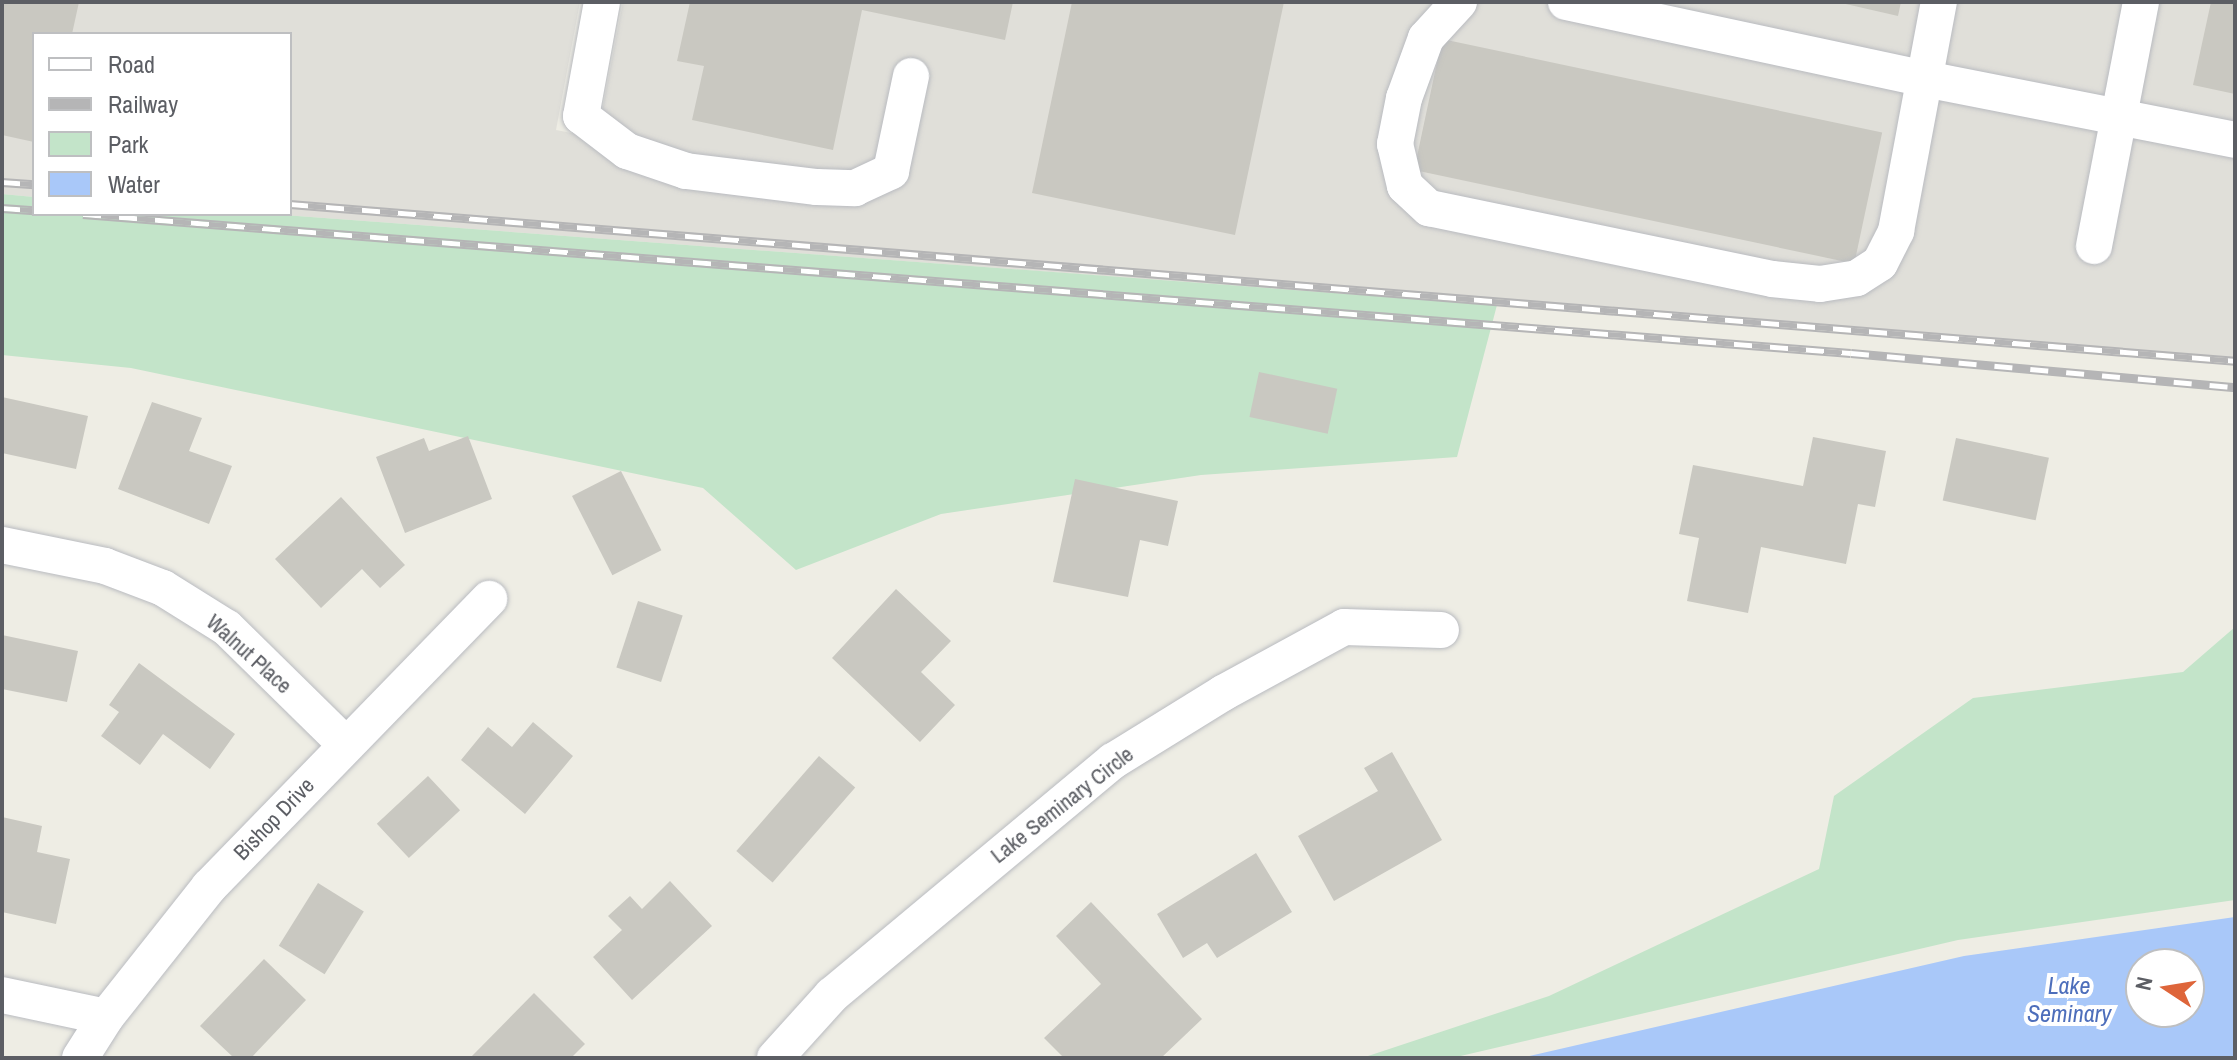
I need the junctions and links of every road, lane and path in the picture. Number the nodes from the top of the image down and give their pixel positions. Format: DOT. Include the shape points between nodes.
graph roads {
  1 [pos="602,2"];
  2 [pos="1459,2"];
  3 [pos="1566,2"];
  4 [pos="1939,2"];
  5 [pos="2141,2"];
  6 [pos="911,76"];
  7 [pos="1925,79"];
  8 [pos="2120,117"];
  9 [pos="2235,140"];
  10 [pos="2094,246"];
  11 [pos="2,545"];
  12 [pos="489,599"];
  13 [pos="1441,630"];
  14 [pos="345,744"];
  15 [pos="2,995"];
  16 [pos="106,1017"];
  17 [pos="80,1058"];
  18 [pos="775,1058"];
  1 -- 6 [label="street" via="581,116 627,151 686,171 855,188 891,171"];
  2 -- 7 [label="street" via="1426,38 1404,98 1395,144 1405,186 1429,208 1772,279 1820,284 1857,278 1880,263 1896,231"];
  3 -- 7 [label="street"];
  4 -- 7 [label="street"];
  5 -- 8 [label="street"];
  7 -- 8 [label="street"];
  8 -- 9 [label="street"];
  8 -- 10 [label="street"];
  11 -- 14 [label="street, Walnut Place" via="105,566 163,588 227,628"];
  12 -- 14 [label="street, Bishop Drive"];
  13 -- 18 [label="street, Lake Seminary Circle" via="1344,627 1113,761 832,995"];
  14 -- 16 [label="street, Bishop Drive" via="209,887"];
  15 -- 16 [label="street"];
  16 -- 17 [label="street, Bishop Drive"];
}
